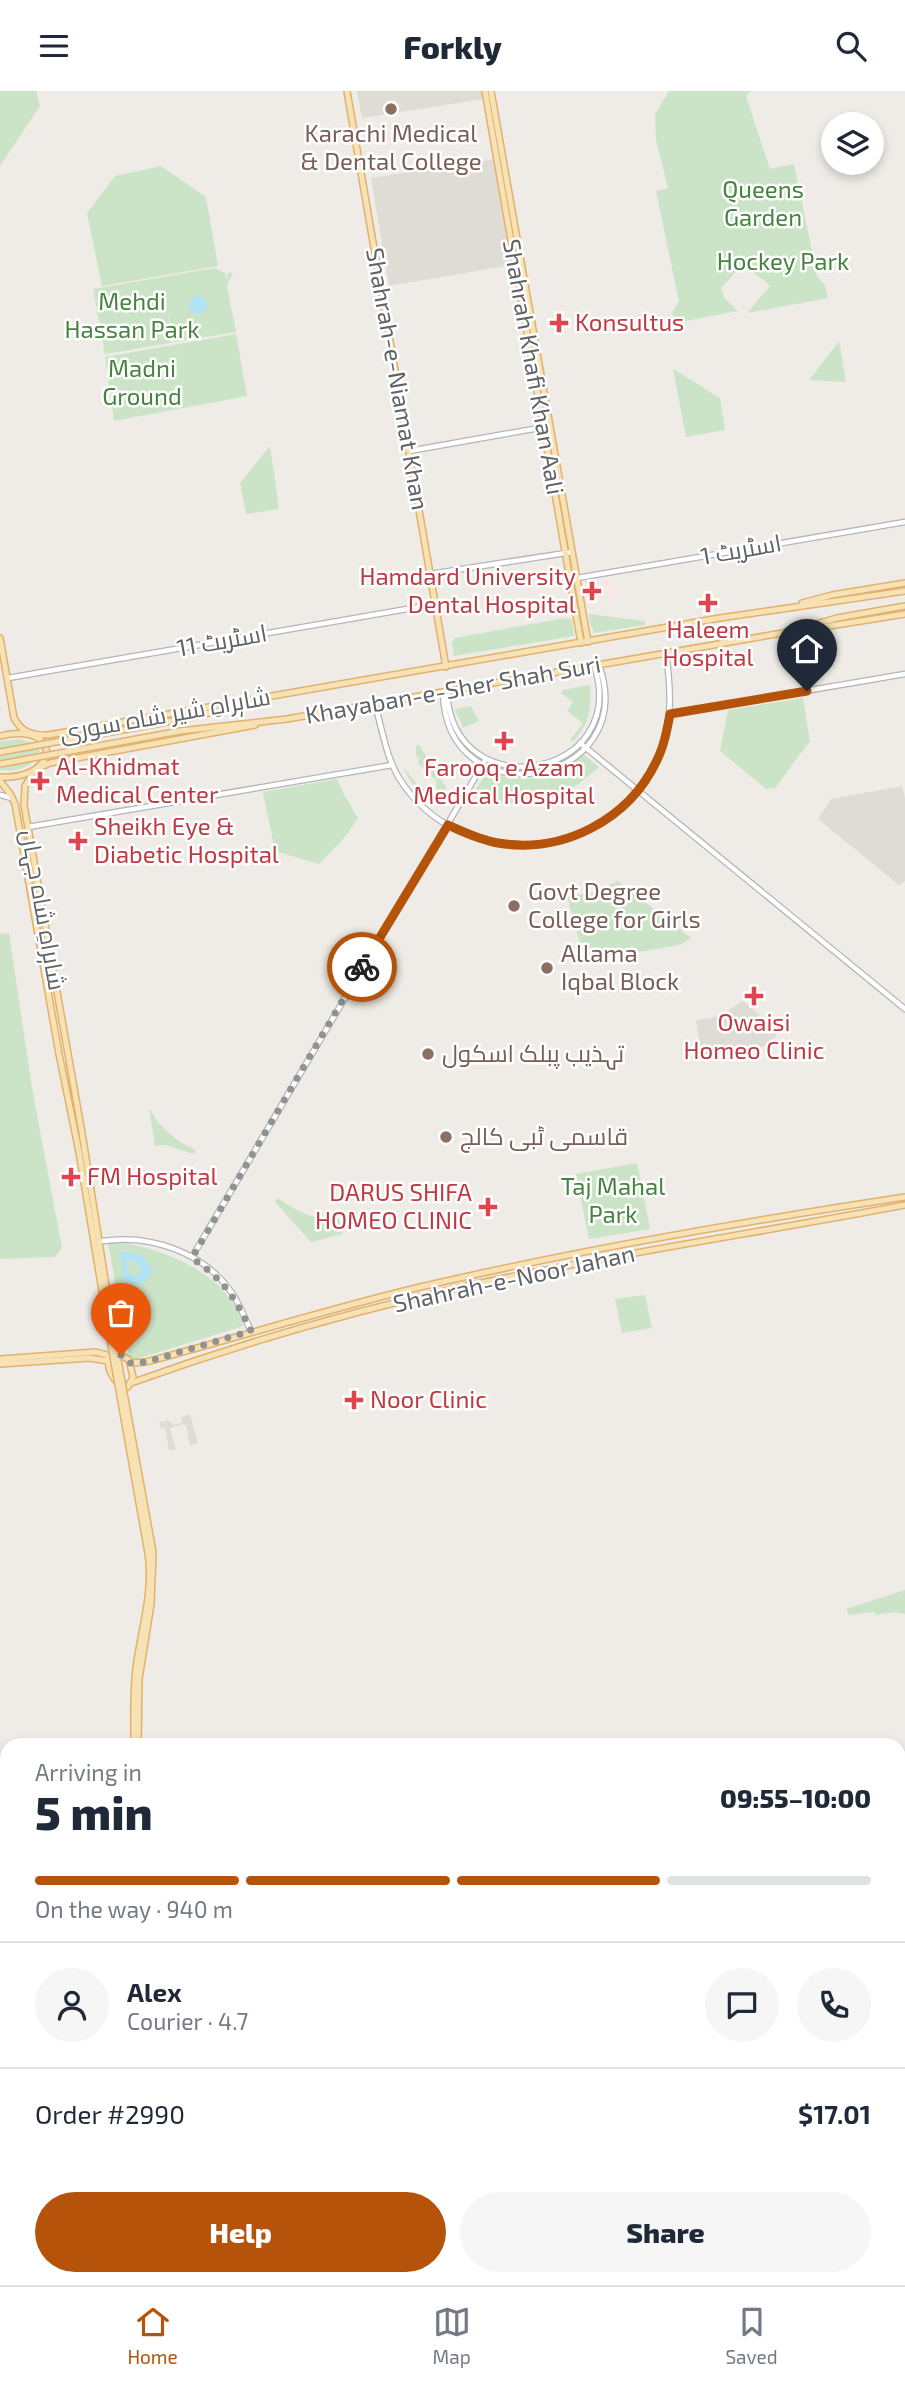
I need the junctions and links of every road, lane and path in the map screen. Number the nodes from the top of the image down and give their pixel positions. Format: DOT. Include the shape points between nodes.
graph roads {
  1 [pos="347,91"];
  2 [pos="485,91"];
  3 [pos="491,91"];
  4 [pos="496,135"];
  5 [pos="547,427"];
  6 [pos="409,451"];
  7 [pos="905,521"];
  8 [pos="569,552"];
  9 [pos="430,574"];
  10 [pos="577,578"];
  11 [pos="905,583"];
  12 [pos="905,591"];
  13 [pos="436,604"];
  14 [pos="905,606"];
  15 [pos="782,608"];
  16 [pos="905,614"];
  17 [pos="788,632"];
  18 [pos="0,638"];
  19 [pos="585,643"];
  20 [pos="666,653"];
  21 [pos="596,665"];
  22 [pos="446,667"];
  23 [pos="905,674"];
  24 [pos="8,678"];
  25 [pos="445,692"];
  26 [pos="282,695"];
  27 [pos="377,712"];
  28 [pos="670,714"];
  29 [pos="287,719"];
  30 [pos="30,734"];
  31 [pos="0,736"];
  32 [pos="583,745"];
  33 [pos="0,752"];
  34 [pos="485,761"];
  35 [pos="0,764"];
  36 [pos="392,765"];
  37 [pos="36,769"];
  38 [pos="0,779"];
  39 [pos="639,791"];
  40 [pos="0,795"];
  41 [pos="13,799"];
  42 [pos="448,825"];
  43 [pos="28,827"];
  44 [pos="905,1009"];
  45 [pos="81,1151"];
  46 [pos="905,1197"];
  47 [pos="905,1205"];
  48 [pos="703,1231"];
  49 [pos="103,1241"];
  50 [pos="705,1241"];
  51 [pos="192,1258"];
  52 [pos="535,1262"];
  53 [pos="537,1272"];
  54 [pos="417,1288"];
  55 [pos="420,1299"];
  56 [pos="351,1304"];
  57 [pos="354,1313"];
  58 [pos="251,1331"];
  59 [pos="195,1349"];
  60 [pos="109,1358"];
  61 [pos="0,1359"];
  62 [pos="198,1359"];
  63 [pos="130,1363"];
  64 [pos="0,1364"];
  65 [pos="131,1383"];
  66 [pos="136,1738"];
  1 -- 6 [label="main road, Shahrah-e-Niamat Khan"];
  2 -- 4 [label="main road, Shahrah Khafi Khan Aali"];
  3 -- 4 [label="main road, Shahrah Khafi Khan Aali"];
  4 -- 5 [label="main road, Shahrah Khafi Khan Aali"];
  5 -- 6 [label="street"];
  5 -- 8 [label="main road, Shahrah Khafi Khan Aali"];
  6 -- 9 [label="main road, Shahrah-e-Niamat Khan"];
  7 -- 10 [label="street, اسٹریٹ 1"];
  8 -- 9 [label="street"];
  8 -- 10 [label="main road, Shahrah Khafi Khan Aali"];
  8 -- 19 [label="main road, Shahrah Khafi Khan Aali"];
  9 -- 13 [label="main road, Shahrah-e-Niamat Khan"];
  10 -- 19 [label="main road, Shahrah Khafi Khan Aali"];
  11 -- 15 [label="main road"];
  12 -- 15 [label="main road, Khayaban-e-Sher Shah Suri"];
  13 -- 22 [label="main road, Shahrah-e-Niamat Khan"];
  13 -- 24 [label="street, اسٹریٹ 11"];
  14 -- 17 [label="main road, Khayaban-e-Sher Shah Suri"];
  15 -- 19 [label="main road, Khayaban-e-Sher Shah Suri"];
  16 -- 17 [label="main road"];
  17 -- 20 [label="main road, Khayaban-e-Sher Shah Suri"];
  18 -- 24 [label="main road"];
  19 -- 22 [label="main road, Khayaban-e-Sher Shah Suri"];
  20 -- 21 [label="main road, Khayaban-e-Sher Shah Suri"];
  20 -- 28 [label="street"];
  21 -- 25 [label="main road, Khayaban-e-Sher Shah Suri"];
  21 -- 32 [label="street" via="604,686 603,712 593,737"];
  22 -- 26 [label="main road, Khayaban-e-Sher Shah Suri"];
  23 -- 28 [label="street"];
  24 -- 30 [label="main road" via="14,718"];
  25 -- 29 [label="main road, Khayaban-e-Sher Shah Suri"];
  25 -- 34 [label="street" via="456,727"];
  26 -- 30 [label="main road, شاہراہِ شیر شاہ سوری" via="59,734"];
  26 -- 33 [label="main road, شاہراہِ شیر شاہ سوری, bridge" via="178,720"];
  27 -- 36 [label="street"];
  28 -- 39 [label="street" via="657,760"];
  29 -- 35 [label="main road, Khayaban-e-Sher Shah Suri, bridge" via="180,731"];
  29 -- 37 [label="main road"];
  30 -- 31 [label="main road, شاہراہِ شیر شاہ سوری"];
  30 -- 37 [label="main road, شاہراہِ شاہ جہاں" via="41,740 47,752"];
  32 -- 34 [label="street" via="536,768"];
  32 -- 39 [label="street"];
  34 -- 42 [label="street"];
  36 -- 42 [label="street" via="411,793"];
  36 -- 43 [label="street"];
  37 -- 38 [label="main road"];
  37 -- 43 [label="main road, شاہراہِ شاہ جہاں" via="25,786"];
  38 -- 41 [label="main road, شاہراہِ شاہ جہاں"];
  39 -- 42 [label="street" via="591,829 548,843 497,843"];
  39 -- 44 [label="street"];
  40 -- 41 [label="street"];
  41 -- 45 [label="main road, شاہراہِ شاہ جہاں" via="58,1054"];
  42 -- 51 [label="street"];
  43 -- 45 [label="main road, شاہراہِ شاہ جہاں"];
  45 -- 66 [label="main road, bridge" via="149,1559 134,1691"];
  46 -- 48 [label="main road, Shahrah-e-Noor Jahan"];
  47 -- 50 [label="main road, Shahrah-e-Noor Jahan"];
  48 -- 50 [label="main road"];
  48 -- 52 [label="main road, Shahrah-e-Noor Jahan"];
  49 -- 51 [label="street" via="142,1240"];
  50 -- 53 [label="main road, Shahrah-e-Noor Jahan"];
  51 -- 58 [label="street" via="230,1290"];
  52 -- 53 [label="main road"];
  52 -- 54 [label="main road, Shahrah-e-Noor Jahan"];
  53 -- 55 [label="main road, Shahrah-e-Noor Jahan"];
  54 -- 55 [label="main road"];
  54 -- 56 [label="main road, Shahrah-e-Noor Jahan"];
  55 -- 57 [label="main road, Shahrah-e-Noor Jahan"];
  56 -- 57 [label="main road"];
  56 -- 58 [label="main road, Shahrah-e-Noor Jahan"];
  57 -- 62 [label="main road, Shahrah-e-Noor Jahan"];
  58 -- 59 [label="main road, Shahrah-e-Noor Jahan"];
  59 -- 62 [label="main road"];
  59 -- 63 [label="main road, Shahrah-e-Noor Jahan"];
  60 -- 61 [label="main road" via="96,1352"];
  60 -- 63 [label="main road" via="121,1355"];
  60 -- 64 [label="main road"];
  60 -- 65 [label="main road" via="116,1382 124,1388"];
  62 -- 65 [label="main road, Shahrah-e-Noor Jahan"];
  63 -- 65 [label="main road"];
}
